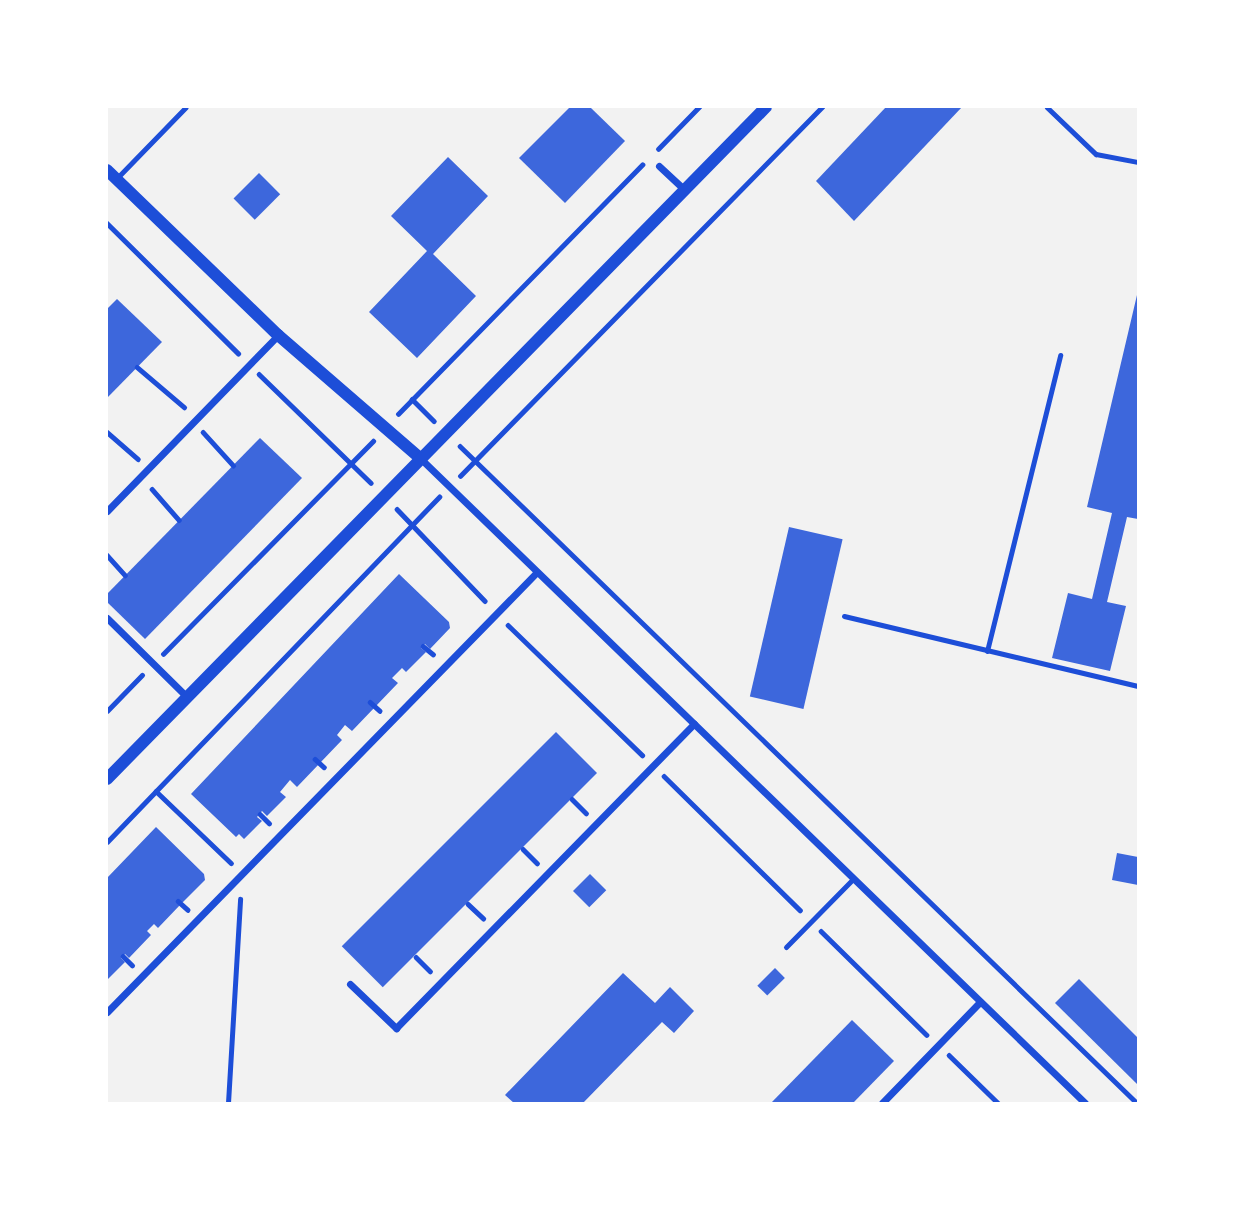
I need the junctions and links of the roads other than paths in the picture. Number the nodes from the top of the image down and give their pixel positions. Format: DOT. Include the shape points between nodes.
graph roads {
  1 [pos="186,107"];
  2 [pos="766,107"];
  3 [pos="659,166"];
  4 [pos="111,174"];
  5 [pos="685,190"];
  6 [pos="278,335"];
  7 [pos="1060,355"];
  8 [pos="421,460"];
  9 [pos="107,510"];
  10 [pos="537,572"];
  11 [pos="844,616"];
  12 [pos="107,618"];
  13 [pos="987,650"];
  14 [pos="1138,686"];
  15 [pos="187,697"];
  16 [pos="694,724"];
  17 [pos="107,779"];
  18 [pos="853,879"];
  19 [pos="786,947"];
  20 [pos="350,984"];
  21 [pos="980,1002"];
  22 [pos="107,1012"];
  23 [pos="882,1103"];
  24 [pos="1085,1103"];
  1 -- 4 [label="lane"];
  2 -- 5 [label="street"];
  3 -- 5 [label="street"];
  4 -- 6 [label="street"];
  5 -- 8 [label="street"];
  6 -- 8 [label="street"];
  6 -- 9 [label="street"];
  7 -- 13 [label="lane"];
  8 -- 10 [label="street"];
  8 -- 15 [label="street"];
  10 -- 16 [label="street"];
  10 -- 22 [label="street"];
  11 -- 13 [label="lane"];
  12 -- 15 [label="street"];
  13 -- 14 [label="lane"];
  15 -- 17 [label="street"];
  16 -- 18 [label="street"];
  16 -- 20 [label="street" via="396,1028"];
  18 -- 19 [label="lane"];
  18 -- 21 [label="street"];
  21 -- 23 [label="street"];
  21 -- 24 [label="street"];
}
